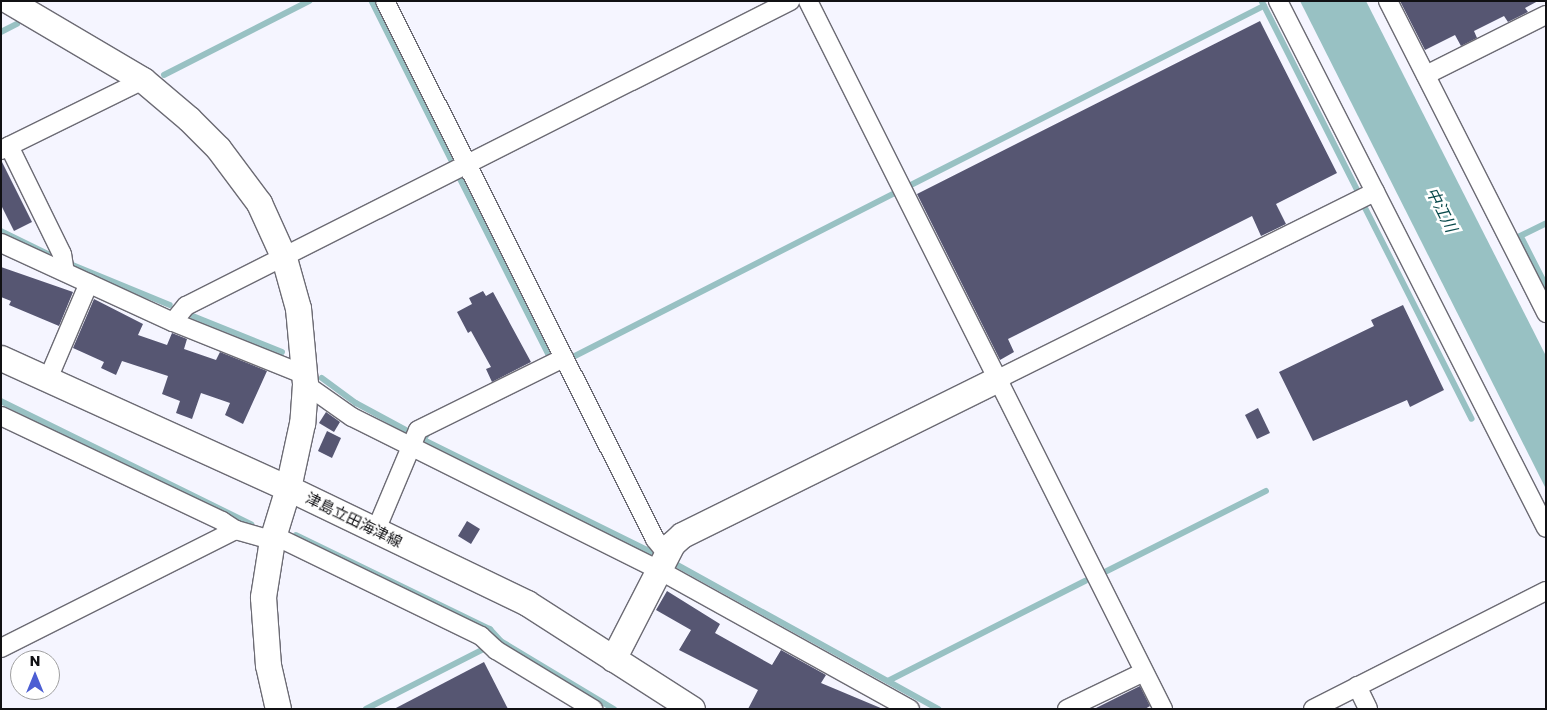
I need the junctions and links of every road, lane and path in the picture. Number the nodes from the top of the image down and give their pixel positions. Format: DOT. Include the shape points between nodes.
graph roads {
  1 [pos="9,1"];
  2 [pos="385,1"];
  3 [pos="790,1"];
  4 [pos="808,1"];
  5 [pos="1278,1"];
  6 [pos="1388,1"];
  7 [pos="1546,15"];
  8 [pos="1426,75"];
  9 [pos="143,80"];
  10 [pos="5,148"];
  11 [pos="467,166"];
  12 [pos="1375,192"];
  13 [pos="1,243"];
  14 [pos="284,258"];
  15 [pos="65,272"];
  16 [pos="89,283"];
  17 [pos="1546,313"];
  18 [pos="174,322"];
  19 [pos="1,358"];
  20 [pos="564,358"];
  21 [pos="998,378"];
  22 [pos="48,379"];
  23 [pos="305,380"];
  24 [pos="1,416"];
  25 [pos="411,447"];
  26 [pos="288,488"];
  27 [pos="1546,528"];
  28 [pos="236,530"];
  29 [pos="376,530"];
  30 [pos="272,537"];
  31 [pos="663,562"];
  32 [pos="1546,591"];
  33 [pos="1,648"];
  34 [pos="613,659"];
  35 [pos="1144,672"];
  36 [pos="1358,686"];
  37 [pos="905,708"];
  38 [pos="278,709"];
  39 [pos="593,709"];
  40 [pos="692,709"];
  41 [pos="1067,709"];
  42 [pos="1163,709"];
  43 [pos="1313,709"];
  44 [pos="1368,709"];
  1 -- 9 [label="street"];
  2 -- 11 [label="street"];
  3 -- 11 [label="street"];
  4 -- 21 [label="street"];
  5 -- 12 [label="street"];
  6 -- 8 [label="street"];
  7 -- 8 [label="street"];
  8 -- 17 [label="street"];
  9 -- 10 [label="street"];
  9 -- 14 [label="street" via="218,148 259,203"];
  10 -- 15 [label="street" via="62,254"];
  11 -- 14 [label="street"];
  11 -- 20 [label="street"];
  12 -- 21 [label="street"];
  12 -- 27 [label="street"];
  13 -- 15 [label="street"];
  14 -- 18 [label="street" via="186,306"];
  14 -- 23 [label="street" via="298,308"];
  15 -- 16 [label="street"];
  16 -- 18 [label="street"];
  16 -- 22 [label="street"];
  18 -- 23 [label="street"];
  19 -- 22 [label="street, 津島立田海津線"];
  20 -- 25 [label="street" via="418,430"];
  20 -- 31 [label="street" via="655,539"];
  21 -- 31 [label="street" via="682,535"];
  21 -- 35 [label="street"];
  22 -- 26 [label="street, 津島立田海津線"];
  23 -- 25 [label="street" via="352,417"];
  23 -- 26 [label="street" via="302,423"];
  24 -- 28 [label="street"];
  25 -- 29 [label="street"];
  25 -- 31 [label="street"];
  26 -- 29 [label="street, 津島立田海津線"];
  26 -- 30 [label="street"];
  28 -- 30 [label="street"];
  28 -- 33 [label="street"];
  29 -- 34 [label="street, 津島立田海津線" via="527,603"];
  30 -- 38 [label="street" via="262,597 268,665"];
  30 -- 39 [label="street" via="481,636 496,650"];
  31 -- 34 [label="street"];
  31 -- 37 [label="street"];
  32 -- 36 [label="street"];
  34 -- 40 [label="street, 津島立田海津線"];
  35 -- 41 [label="street"];
  35 -- 42 [label="street"];
  36 -- 43 [label="street"];
  36 -- 44 [label="street"];
}
